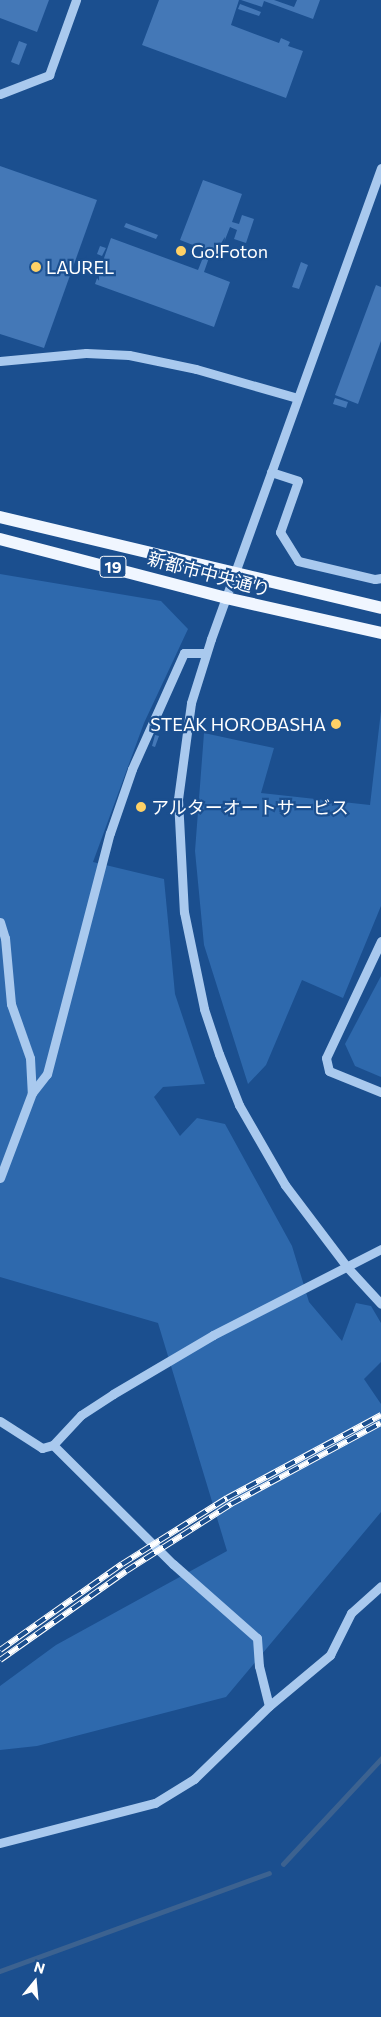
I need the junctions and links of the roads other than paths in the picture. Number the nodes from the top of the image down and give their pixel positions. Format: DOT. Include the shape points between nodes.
graph roads {
  1 [pos="76,0"];
  2 [pos="0,94"];
  3 [pos="381,168"];
  4 [pos="0,361"];
  5 [pos="297,398"];
  6 [pos="271,472"];
  7 [pos="0,517"];
  8 [pos="0,539"];
  9 [pos="234,575"];
  10 [pos="381,578"];
  11 [pos="226,598"];
  12 [pos="381,608"];
  13 [pos="381,633"];
  14 [pos="206,653"];
  15 [pos="0,922"];
  16 [pos="381,941"];
  17 [pos="381,1092"];
  18 [pos="32,1093"];
  19 [pos="0,1178"];
  20 [pos="381,1249"];
  21 [pos="348,1267"];
  22 [pos="381,1304"];
  23 [pos="0,1421"];
  24 [pos="53,1445"];
  25 [pos="381,1586"];
  26 [pos="269,1706"];
  27 [pos="0,1842"];
  1 -- 2 [label="street" via="49,75"];
  3 -- 5 [label="street"];
  4 -- 5 [label="street" via="86,352 129,355 196,369"];
  5 -- 6 [label="street"];
  6 -- 9 [label="street"];
  6 -- 10 [label="street" via="298,481 280,532 298,561"];
  7 -- 9 [label="main road, 新都市中央通り / 19"];
  8 -- 11 [label="main road, 新都市中央通り / 19" via="34,545"];
  9 -- 11 [label="street"];
  9 -- 12 [label="main road, 新都市中央通り / 19"];
  11 -- 13 [label="main road, 新都市中央通り / 19"];
  11 -- 14 [label="street"];
  14 -- 18 [label="street" via="184,653 132,769 110,833 47,1074"];
  14 -- 21 [label="street" via="191,703 178,799 184,912 193,964 204,1009 240,1104 285,1185"];
  15 -- 18 [label="street" via="5,938 11,1004 30,1058"];
  16 -- 17 [label="street" via="326,1058 329,1071"];
  18 -- 19 [label="street"];
  20 -- 21 [label="street"];
  21 -- 22 [label="street"];
  21 -- 24 [label="street" via="214,1334 121,1389 81,1415"];
  23 -- 24 [label="street" via="42,1448"];
  24 -- 26 [label="street" via="173,1564 257,1638 259,1666"];
  25 -- 26 [label="street" via="351,1612 330,1655"];
  26 -- 27 [label="street" via="194,1780 155,1803"];
}
